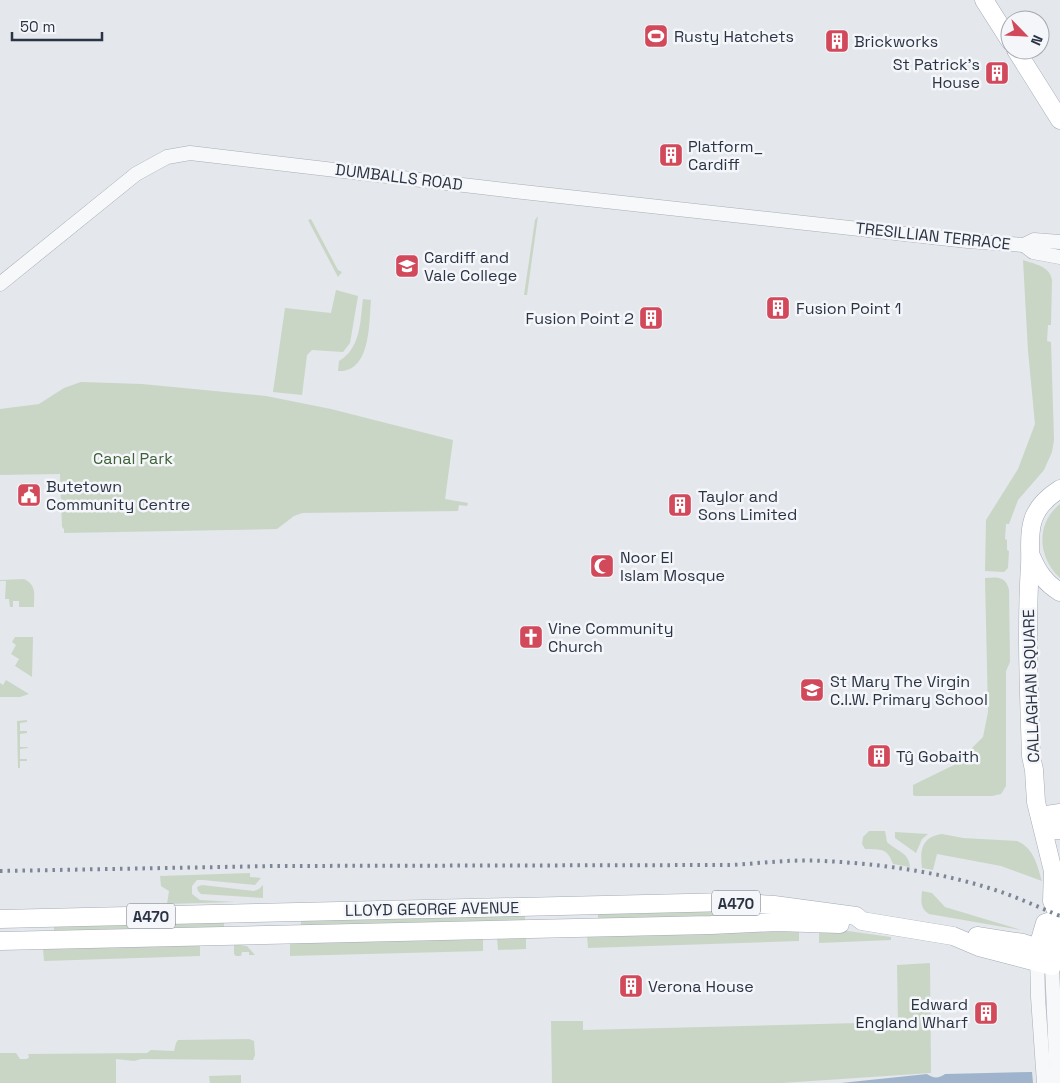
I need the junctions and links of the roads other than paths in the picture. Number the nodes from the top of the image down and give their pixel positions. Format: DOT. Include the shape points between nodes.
graph roads {
  1 [pos="984,0"];
  2 [pos="1000,25"];
  3 [pos="1022,60"];
  4 [pos="1060,120"];
  5 [pos="842,226"];
  6 [pos="1060,242"];
  7 [pos="1024,245"];
  8 [pos="1060,256"];
  9 [pos="0,284"];
  10 [pos="1060,477"];
  11 [pos="1060,489"];
  12 [pos="1044,501"];
  13 [pos="1031,555"];
  14 [pos="1060,592"];
  15 [pos="1060,813"];
  16 [pos="1048,825"];
  17 [pos="1060,904"];
  18 [pos="0,919"];
  19 [pos="862,921"];
  20 [pos="0,941"];
  21 [pos="1045,957"];
  22 [pos="1050,1078"];
  1 -- 2 [label="main road"];
  3 -- 4 [label="main road"];
  5 -- 7 [label="street, TRESILLIAN TERRACE"];
  5 -- 9 [label="street, DUMBALLS ROAD" via="190,152 167,157 136,174"];
  6 -- 7 [label="street, TRESILLIAN TERRACE" via="1034,240"];
  7 -- 8 [label="street, TRESILLIAN TERRACE" via="1033,252"];
  10 -- 12 [label="main road"];
  11 -- 12 [label="main road, CALLAGHAN SQUARE"];
  12 -- 13 [label="main road, CALLAGHAN SQUARE" via="1031,527"];
  13 -- 14 [label="main road, CALLAGHAN SQUARE" via="1038,573"];
  13 -- 16 [label="main road, CALLAGHAN SQUARE" via="1028,611 1031,756 1036,802"];
  15 -- 16 [label="main road"];
  16 -- 17 [label="main road, CALLAGHAN SQUARE" via="1053,871 1052,901 1055,908"];
  18 -- 19 [label="main road, LLOYD GEORGE AVENUE / A470" via="730,902 856,916"];
  19 -- 20 [label="main road, LLOYD GEORGE AVENUE / A470" via="854,925 776,922"];
  19 -- 21 [label="main road, LLOYD GEORGE AVENUE / A470" via="953,936 979,947"];
  21 -- 22 [label="street"];
}
